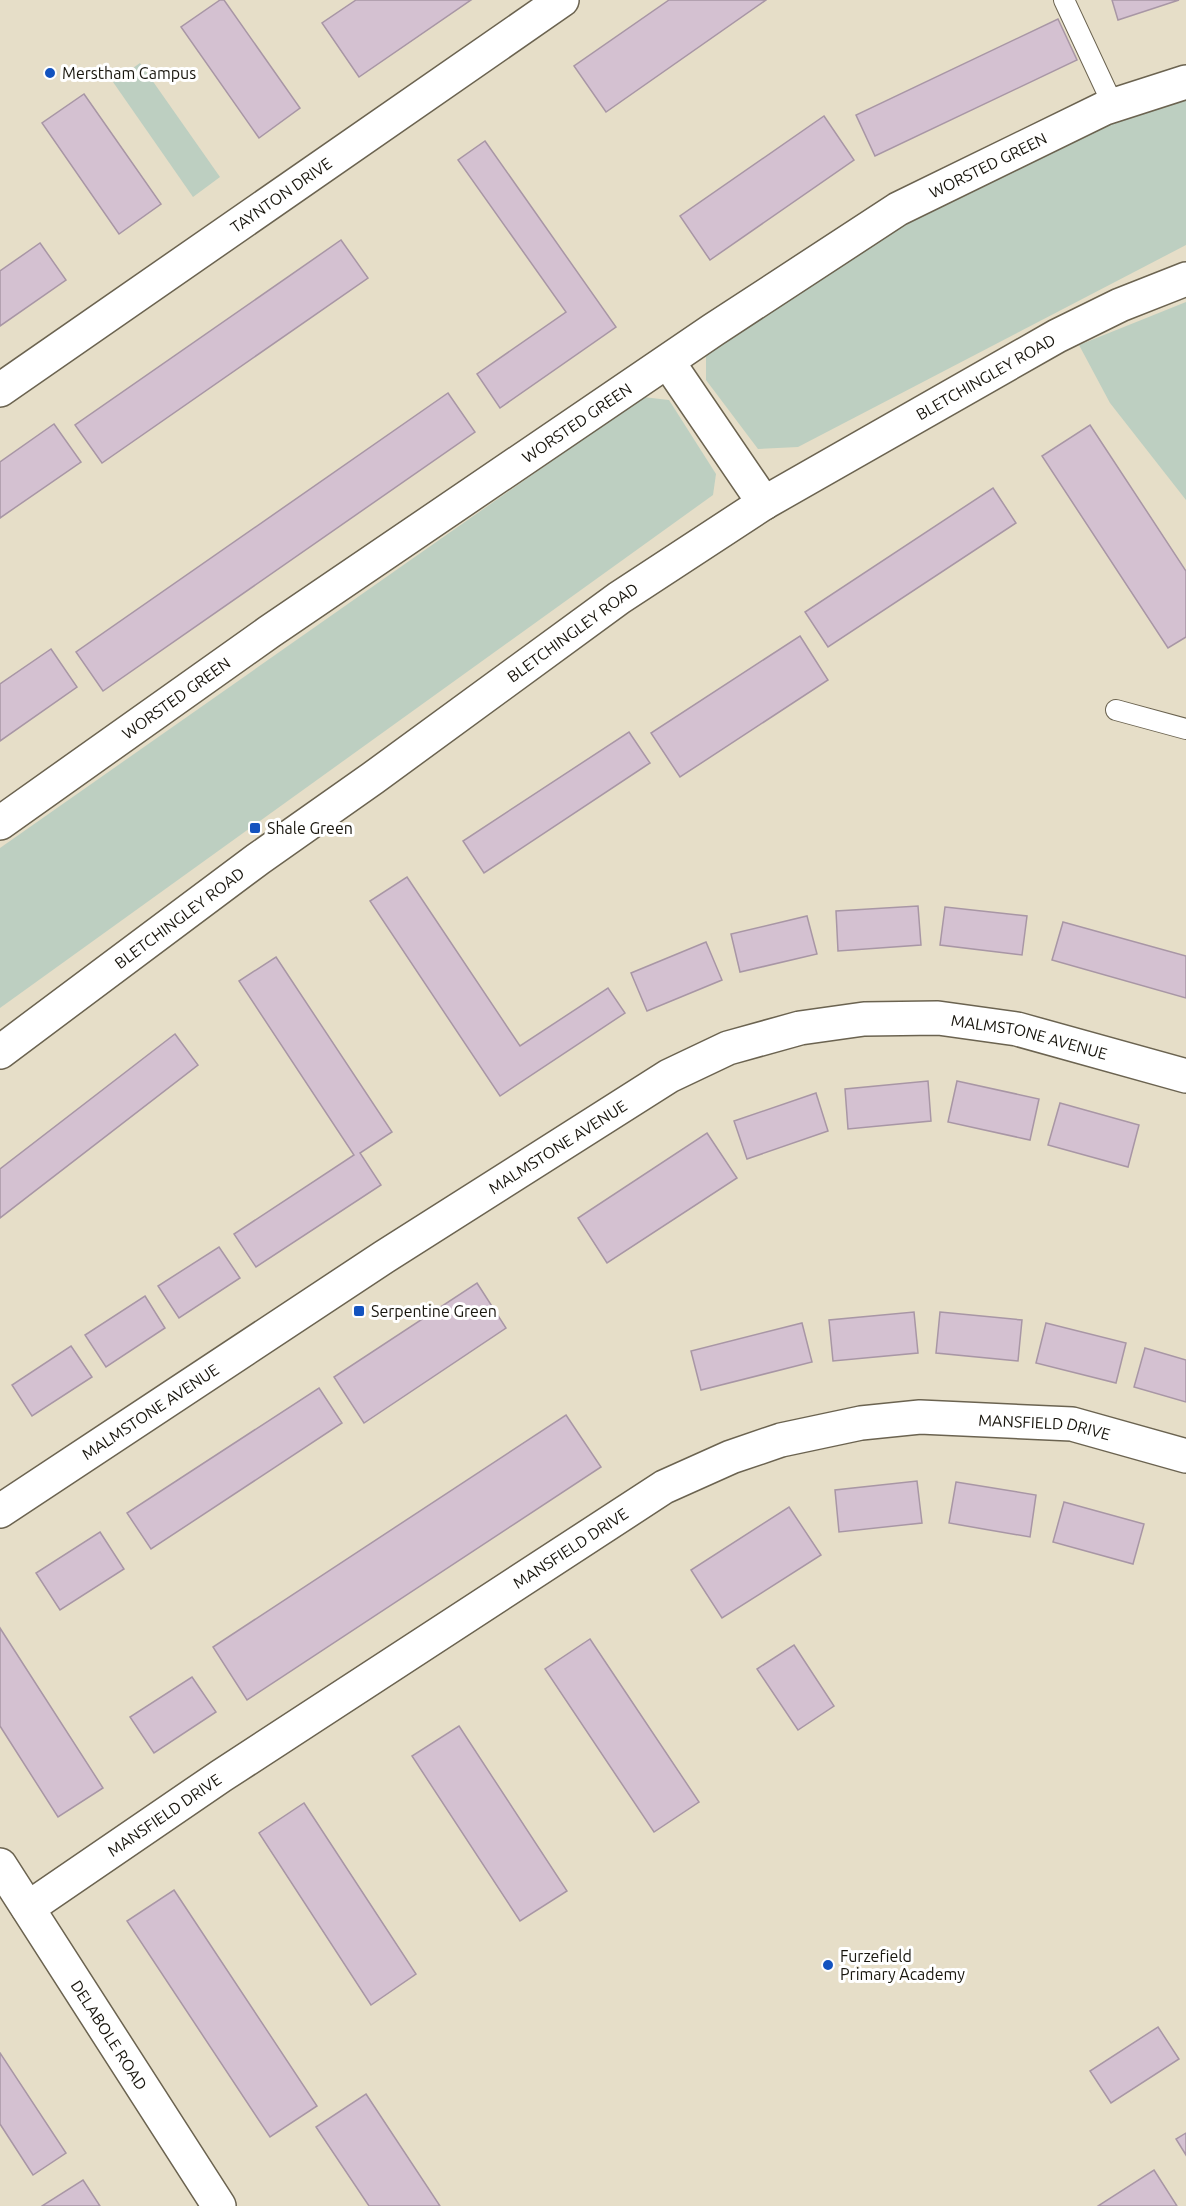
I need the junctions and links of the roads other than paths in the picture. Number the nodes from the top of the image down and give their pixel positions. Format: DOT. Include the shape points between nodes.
graph roads {
  1 [pos="562,0"];
  2 [pos="1064,0"];
  3 [pos="1186,82"];
  4 [pos="1113,105"];
  5 [pos="1186,279"];
  6 [pos="668,362"];
  7 [pos="0,390"];
  8 [pos="764,503"];
  9 [pos="1116,711"];
  10 [pos="1186,729"];
  11 [pos="0,823"];
  12 [pos="0,1052"];
  13 [pos="1186,1076"];
  14 [pos="1186,1456"];
  15 [pos="0,1511"];
  16 [pos="0,1865"];
  17 [pos="28,1908"];
  18 [pos="219,2206"];
  1 -- 7 [label="street, TAYNTON DRIVE"];
  2 -- 4 [label="lane"];
  3 -- 4 [label="street, WORSTED GREEN"];
  4 -- 6 [label="street, WORSTED GREEN" via="898,209"];
  5 -- 8 [label="street, BLETCHINGLEY ROAD" via="1057,336"];
  6 -- 8 [label="street"];
  6 -- 11 [label="street, WORSTED GREEN" via="269,632"];
  8 -- 12 [label="street, BLETCHINGLEY ROAD" via="620,598 258,859"];
  9 -- 10 [label="lane"];
  13 -- 15 [label="street, MALMSTONE AVENUE" via="1017,1029 938,1018 864,1019 800,1028 728,1048 669,1076 384,1257"];
  14 -- 17 [label="street, MANSFIELD DRIVE" via="1072,1424 920,1418 861,1423 781,1440 730,1457 664,1487 221,1776"];
  16 -- 17 [label="street, DELABOLE ROAD"];
  17 -- 18 [label="street, DELABOLE ROAD"];
}
